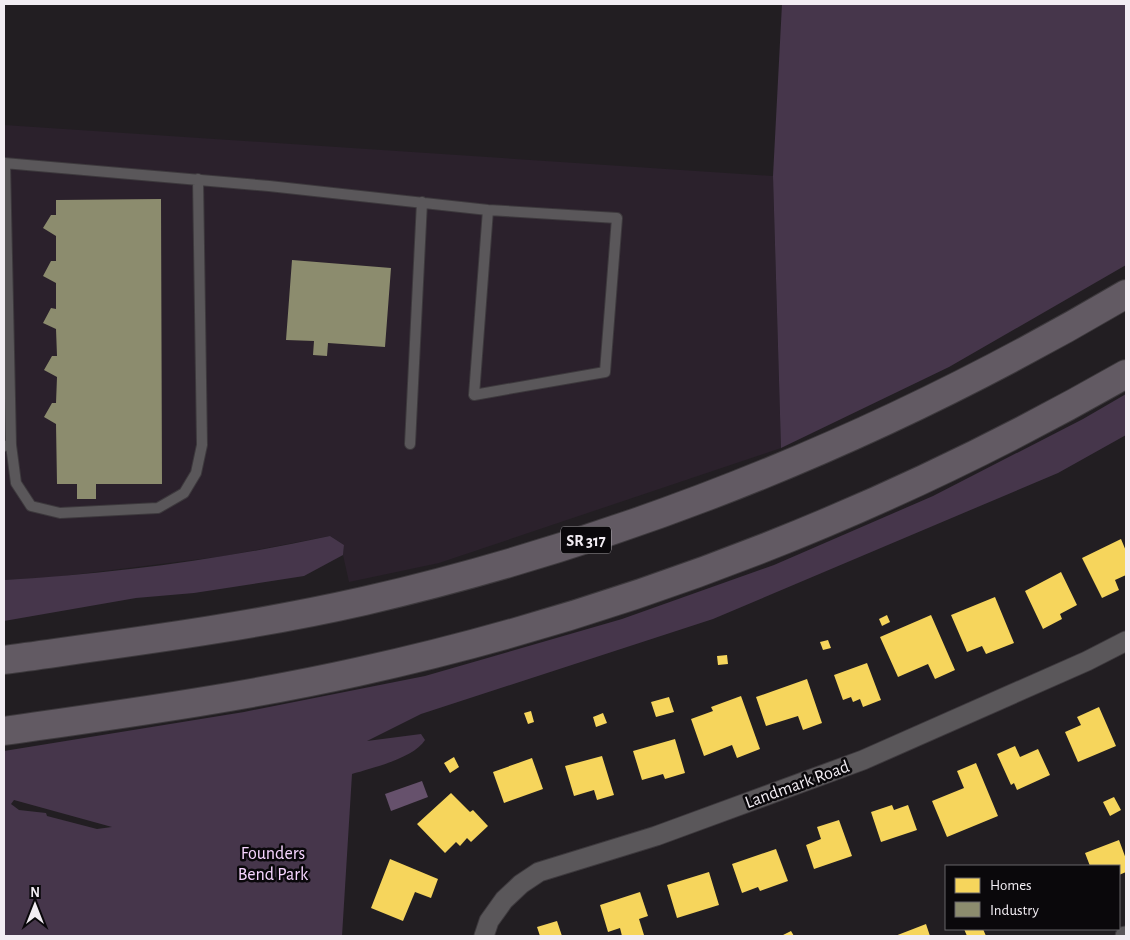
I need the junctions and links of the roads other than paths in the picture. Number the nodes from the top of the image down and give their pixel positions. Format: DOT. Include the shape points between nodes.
graph roads {
  1 [pos="4,163"];
  2 [pos="198,179"];
  3 [pos="5,194"];
  4 [pos="422,202"];
  5 [pos="488,210"];
  6 [pos="1126,294"];
  7 [pos="1126,374"];
  8 [pos="410,444"];
  9 [pos="7,446"];
  10 [pos="1126,641"];
  11 [pos="4,660"];
  12 [pos="4,731"];
  13 [pos="484,936"];
  1 -- 2 [label="lane"];
  1 -- 3 [label="lane"];
  2 -- 4 [label="lane"];
  2 -- 9 [label="lane" via="202,445 196,473 184,493 158,508 60,513 31,506 16,483"];
  3 -- 9 [label="lane"];
  4 -- 5 [label="lane"];
  4 -- 8 [label="lane"];
  5 -- 5 [label="lane" via="617,218 605,372 474,395"];
  6 -- 11 [label="main road, SR 317" via="1033,347 869,430 708,496 596,537 480,571 316,611 250,624"];
  7 -- 12 [label="main road" via="994,445 829,522 675,582 599,607 453,649 356,672 240,695"];
  10 -- 13 [label="street, Landmark Road" via="863,760 656,836 539,872 504,900"];
}
